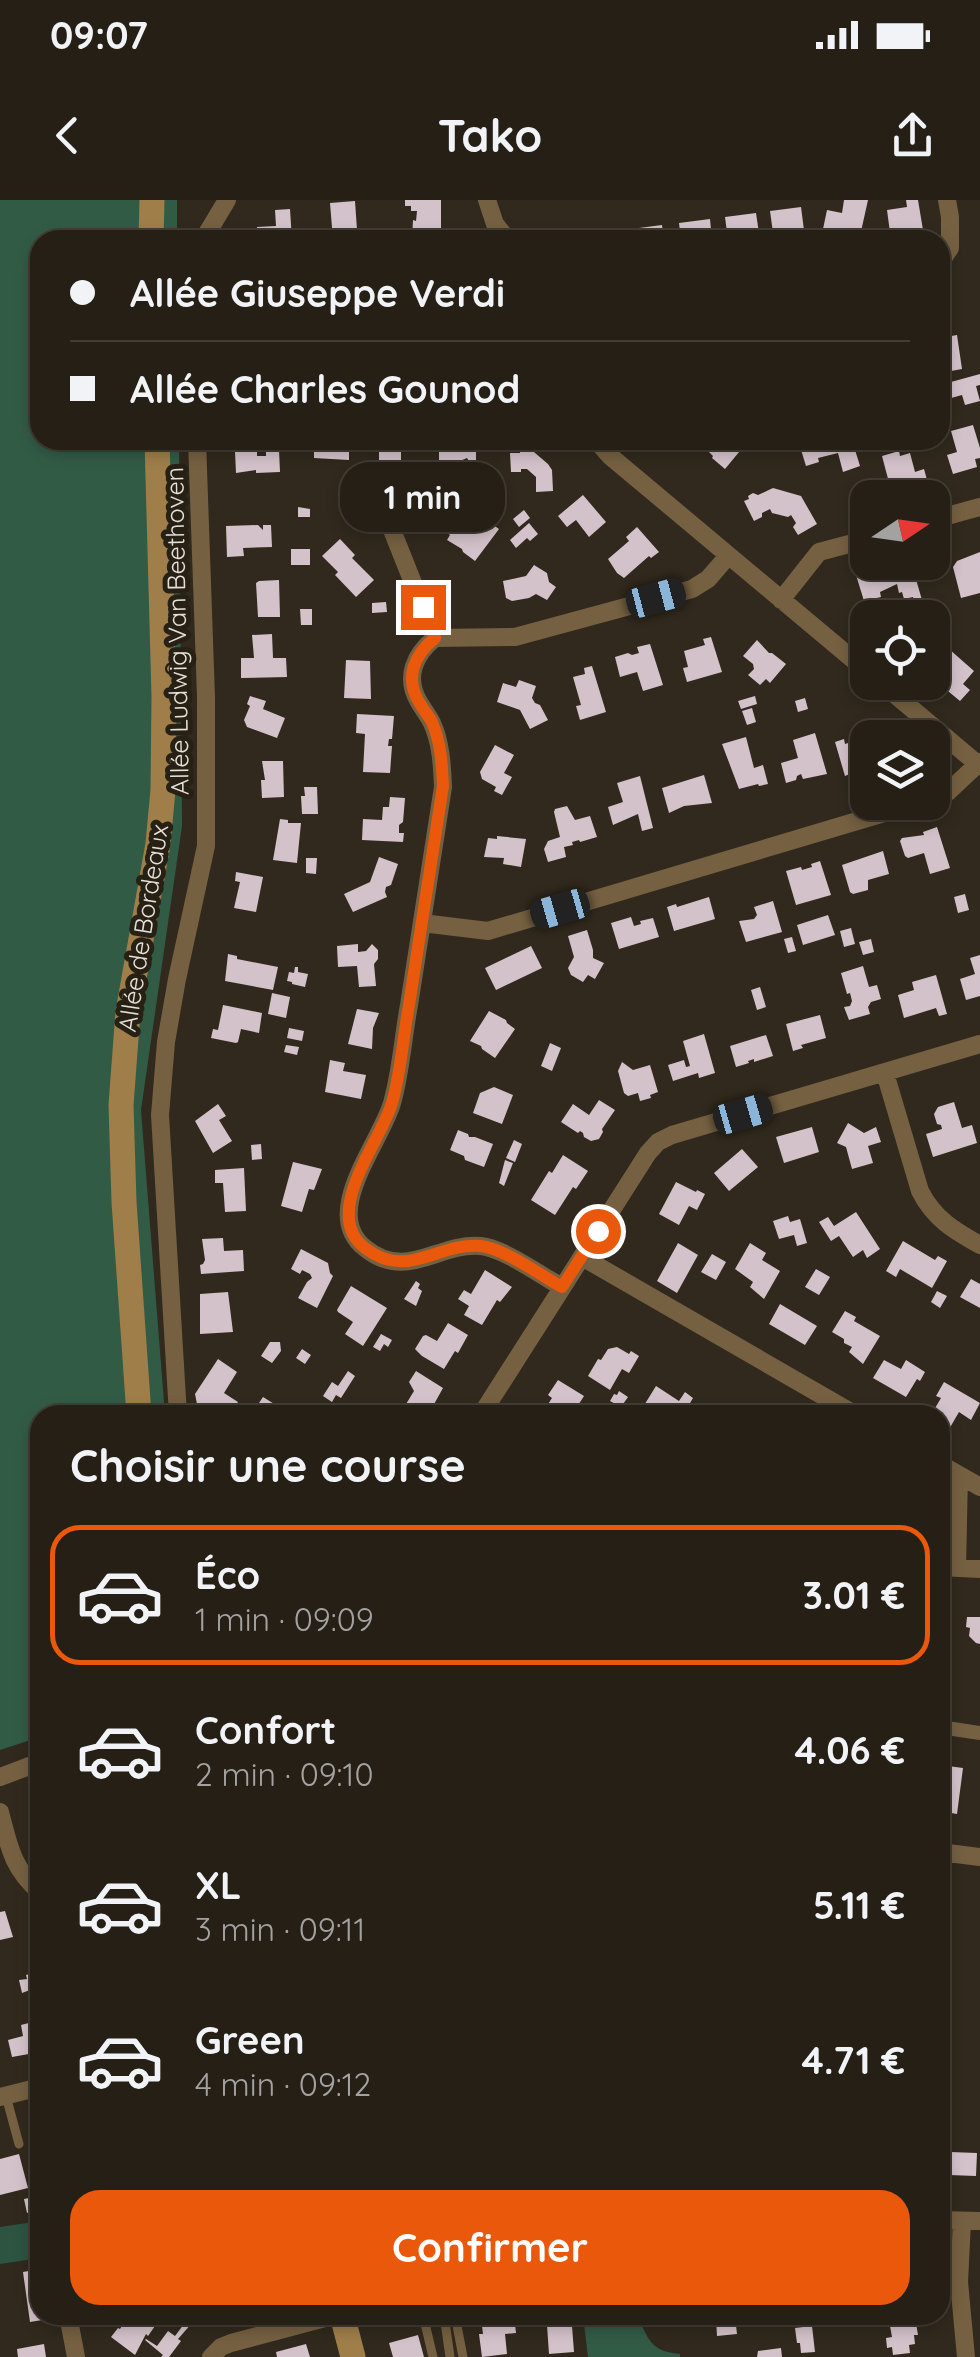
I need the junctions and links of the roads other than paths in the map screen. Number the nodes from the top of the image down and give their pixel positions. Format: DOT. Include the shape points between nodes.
graph roads {
  1 [pos="152,200"];
  2 [pos="228,200"];
  3 [pos="486,200"];
  4 [pos="947,200"];
  5 [pos="151,230"];
  6 [pos="209,230"];
  7 [pos="500,230"];
  8 [pos="950,230"];
  9 [pos="157,450"];
  10 [pos="197,450"];
  11 [pos="602,450"];
  12 [pos="980,507"];
  13 [pos="386,515"];
  14 [pos="950,515"];
  15 [pos="850,544"];
  16 [pos="728,556"];
  17 [pos="781,600"];
  18 [pos="435,638"];
  19 [pos="850,657"];
  20 [pos="902,700"];
  21 [pos="979,764"];
  22 [pos="950,790"];
  23 [pos="860,820"];
  24 [pos="422,924"];
  25 [pos="980,1044"];
  26 [pos="885,1073"];
  27 [pos="980,1245"];
  28 [pos="582,1257"];
  29 [pos="562,1287"];
  30 [pos="138,1405"];
  31 [pos="177,1405"];
  32 [pos="487,1405"];
  33 [pos="839,1405"];
  34 [pos="950,1470"];
  35 [pos="959,1475"];
  36 [pos="980,1486"];
  37 [pos="950,1550"];
  38 [pos="950,1567"];
  39 [pos="980,1569"];
  40 [pos="950,1728"];
  41 [pos="980,1733"];
  42 [pos="30,1766"];
  43 [pos="0,1778"];
  44 [pos="0,1812"];
  45 [pos="950,1853"];
  46 [pos="980,1857"];
  47 [pos="30,1883"];
  48 [pos="30,2090"];
  49 [pos="3,2097"];
  50 [pos="19,2144"];
  51 [pos="971,2221"];
  52 [pos="70,2325"];
  53 [pos="299,2325"];
  54 [pos="342,2325"];
  55 [pos="425,2325"];
  56 [pos="445,2325"];
  57 [pos="458,2325"];
  58 [pos="76,2357"];
  59 [pos="211,2357"];
  60 [pos="352,2357"];
  61 [pos="433,2357"];
  62 [pos="450,2357"];
  63 [pos="463,2357"];
  64 [pos="966,2357"];
  1 -- 5 [label="main road"];
  2 -- 6 [label="street"];
  3 -- 7 [label="street"];
  4 -- 8 [label="street"];
  9 -- 30 [label="main road, Allée de Bordeaux" via="163,790 120,1104"];
  10 -- 31 [label="street, Allée Ludwig Van Beethoven" via="206,846 166,1042 160,1114"];
  11 -- 16 [label="street"];
  12 -- 14 [label="street"];
  13 -- 18 [label="street"];
  15 -- 17 [label="street" via="819,552"];
  16 -- 17 [label="street"];
  16 -- 18 [label="street" via="692,589 515,638"];
  17 -- 19 [label="street"];
  18 -- 24 [label="street" via="411,675 442,758"];
  20 -- 21 [label="street"];
  21 -- 22 [label="street"];
  23 -- 24 [label="street" via="488,930"];
  24 -- 29 [label="street" via="393,1101 349,1198 350,1226 362,1246 389,1261 483,1246"];
  25 -- 26 [label="street"];
  26 -- 27 [label="street" via="926,1204"];
  26 -- 28 [label="street" via="664,1138"];
  28 -- 29 [label="street"];
  28 -- 33 [label="street"];
  29 -- 32 [label="street"];
  34 -- 35 [label="street"];
  35 -- 36 [label="street"];
  35 -- 37 [label="street"];
  38 -- 39 [label="street"];
  40 -- 41 [label="street"];
  42 -- 43 [label="street"];
  44 -- 47 [label="street" via="13,1860"];
  45 -- 46 [label="street"];
  48 -- 49 [label="street"];
  49 -- 50 [label="lane"];
  51 -- 64 [label="street" via="958,2282"];
  52 -- 58 [label="street"];
  53 -- 59 [label="street" via="231,2342"];
  54 -- 60 [label="main road"];
  55 -- 61 [label="lane"];
  56 -- 62 [label="lane"];
  57 -- 63 [label="lane"];
}
